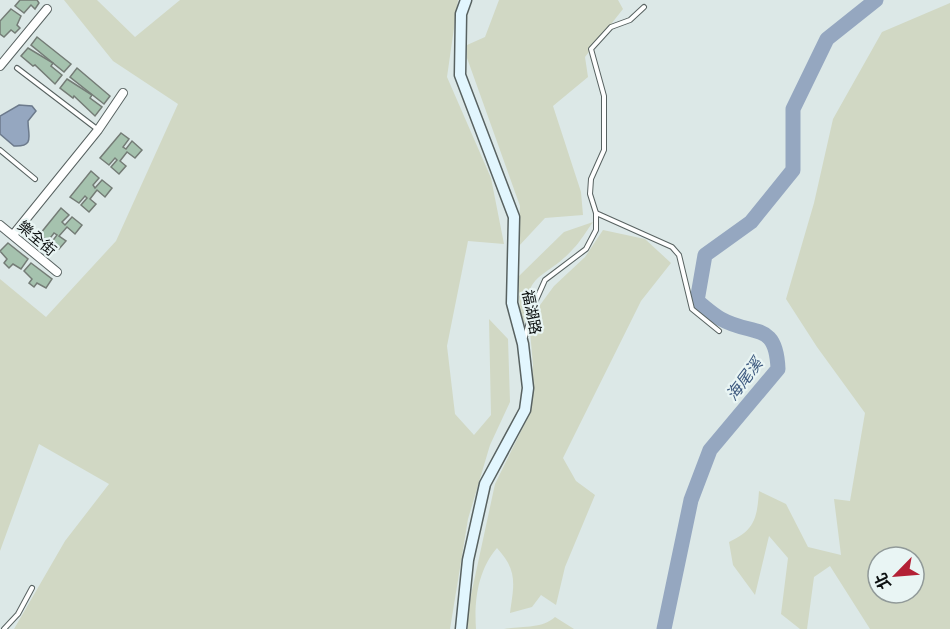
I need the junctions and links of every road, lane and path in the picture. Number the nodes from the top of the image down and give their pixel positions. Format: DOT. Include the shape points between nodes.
graph roads {
  1 [pos="466,0"];
  2 [pos="644,7"];
  3 [pos="47,9"];
  4 [pos="0,66"];
  5 [pos="17,68"];
  6 [pos="123,93"];
  7 [pos="98,130"];
  8 [pos="0,150"];
  9 [pos="35,179"];
  10 [pos="596,213"];
  11 [pos="0,225"];
  12 [pos="13,236"];
  13 [pos="57,272"];
  14 [pos="719,331"];
  15 [pos="523,344"];
  16 [pos="32,588"];
  17 [pos="4,629"];
  18 [pos="461,629"];
  1 -- 15 [label="street, 福湖路" via="461,14 460,75 514,217 512,303"];
  2 -- 10 [label="lane" via="630,20 611,27 591,49 604,96 604,150 591,179 590,194"];
  3 -- 4 [label="street"];
  5 -- 7 [label="lane"];
  6 -- 7 [label="street"];
  7 -- 12 [label="street"];
  8 -- 9 [label="lane"];
  10 -- 14 [label="lane" via="672,247 679,255 692,309"];
  10 -- 15 [label="lane" via="596,230 586,249 545,280"];
  11 -- 12 [label="street, 樂全街"];
  12 -- 13 [label="street, 樂全街"];
  15 -- 18 [label="street, 福湖路" via="528,388 525,410 485,484 468,560"];
  16 -- 17 [label="lane" via="18,614"];
}
